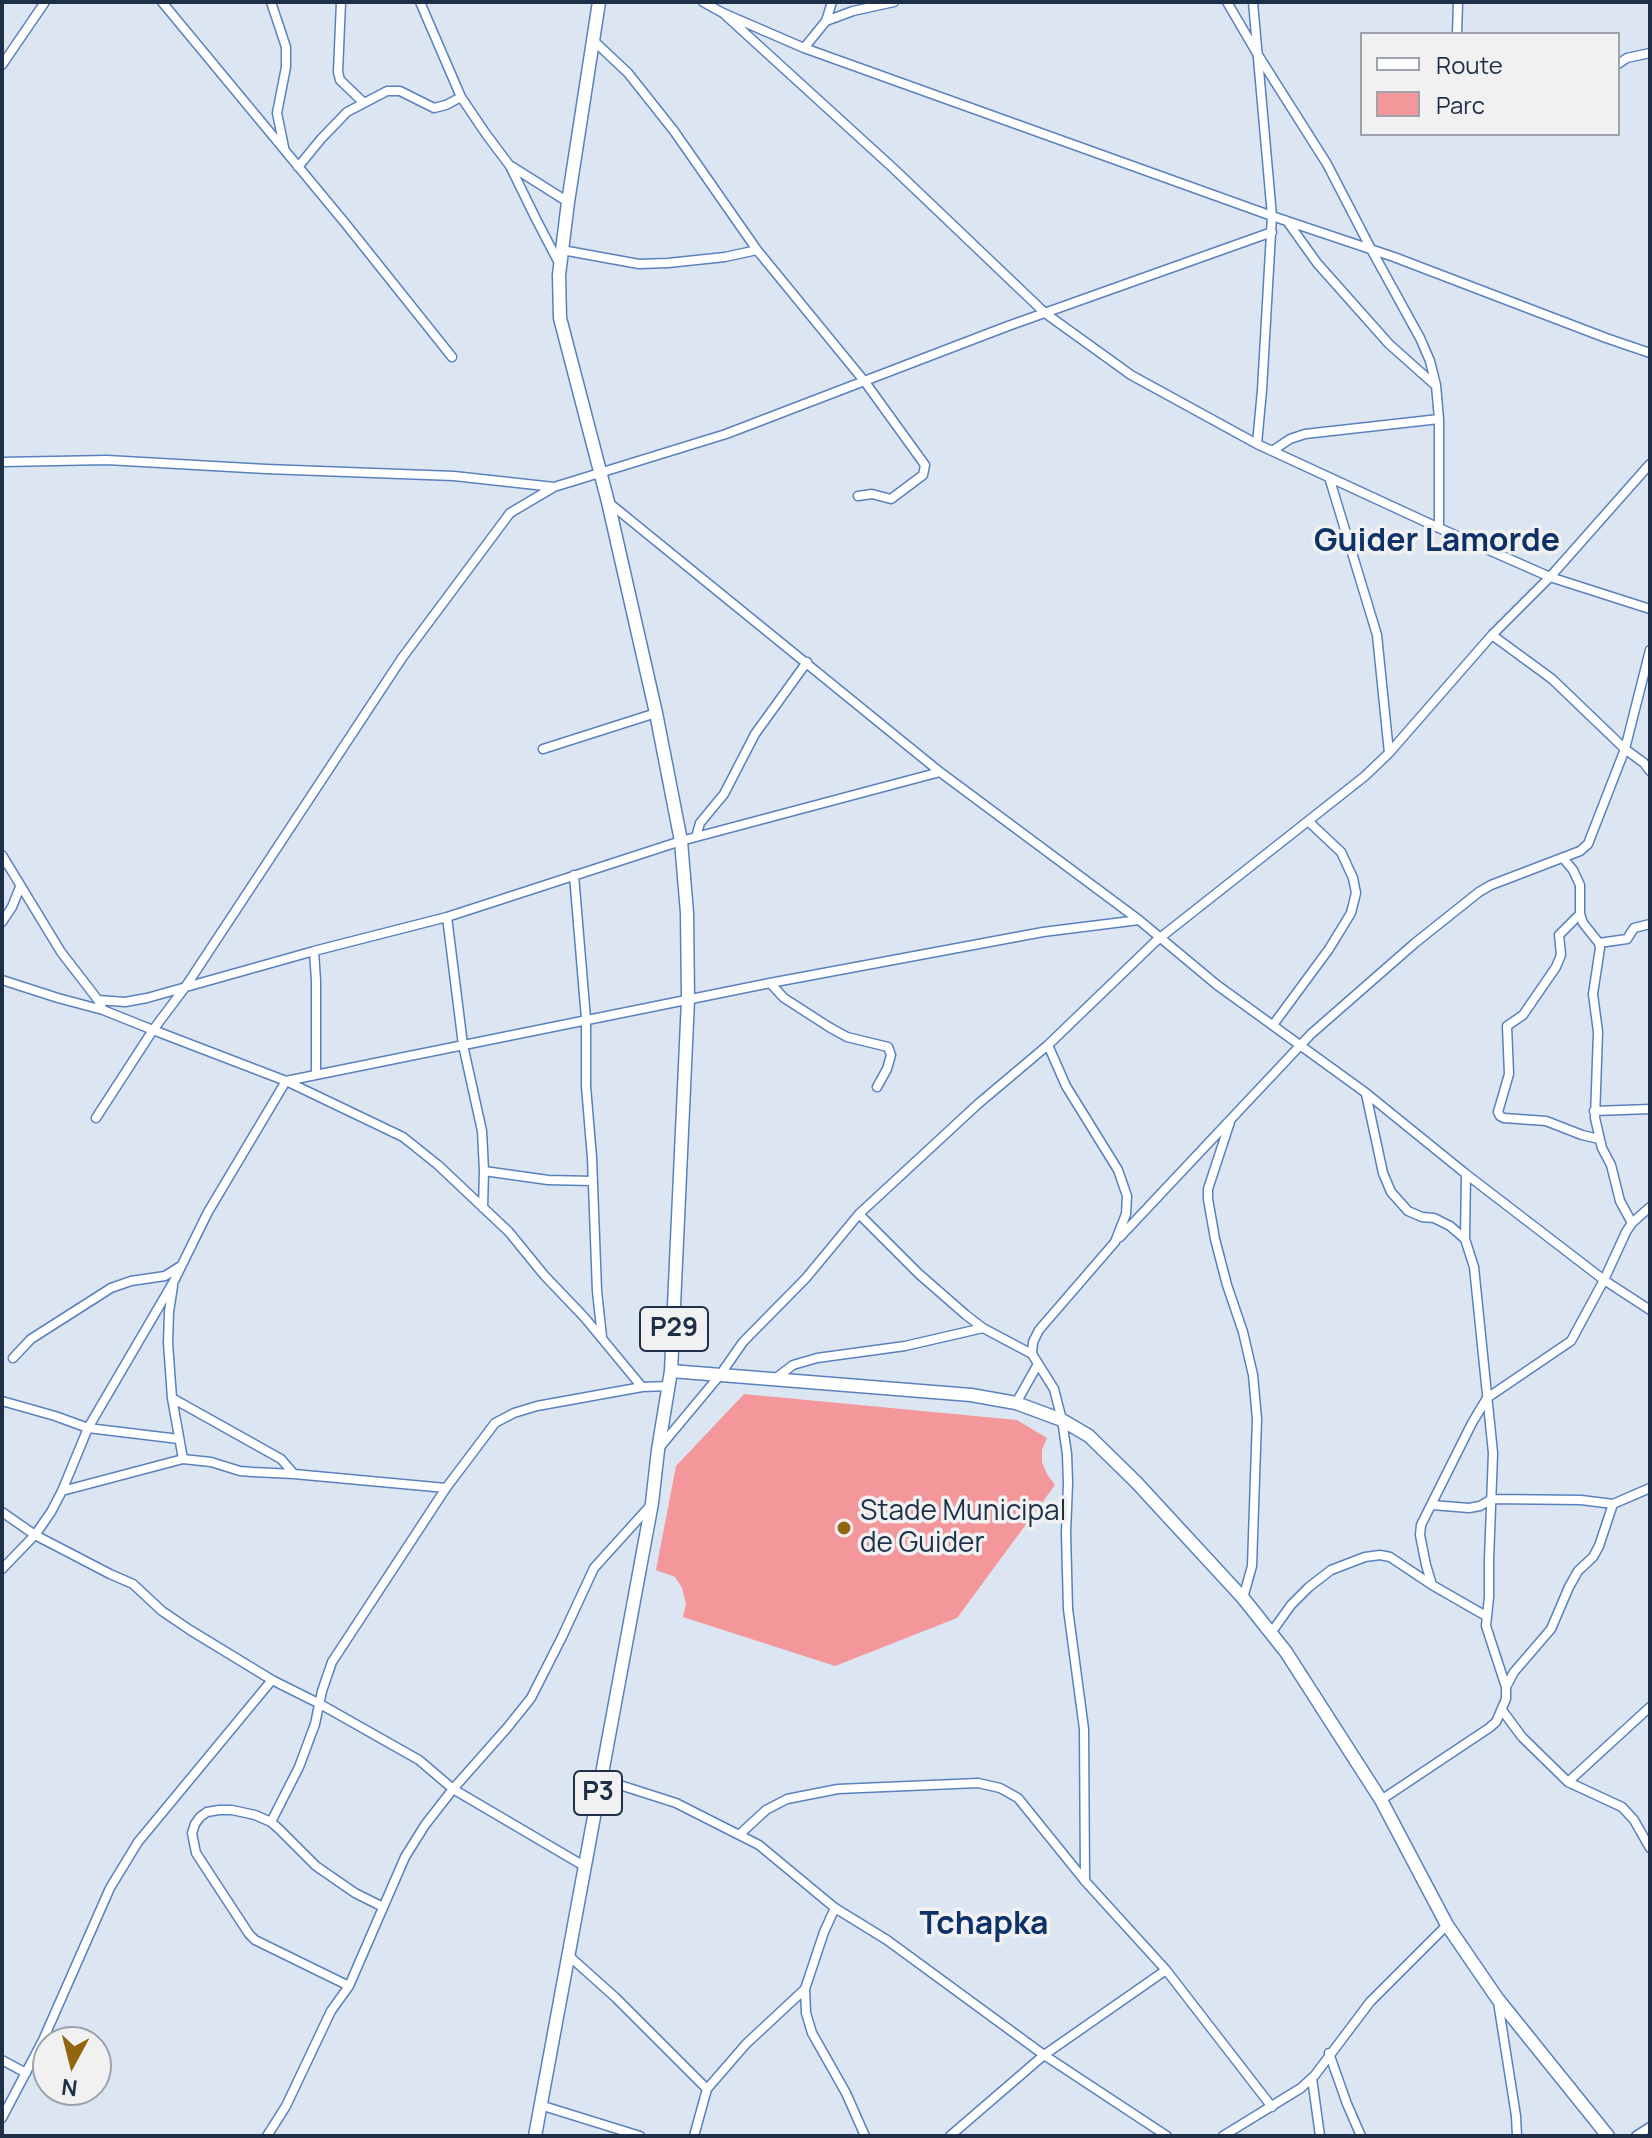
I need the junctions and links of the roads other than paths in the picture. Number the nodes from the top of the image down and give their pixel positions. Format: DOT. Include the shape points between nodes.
graph roads {
  1 [pos="45,2"];
  2 [pos="162,2"];
  3 [pos="271,2"];
  4 [pos="341,2"];
  5 [pos="420,2"];
  6 [pos="599,2"];
  7 [pos="703,2"];
  8 [pos="832,2"];
  9 [pos="894,2"];
  10 [pos="1227,2"];
  11 [pos="1253,2"];
  12 [pos="1458,2"];
  13 [pos="723,13"];
  14 [pos="826,21"];
  15 [pos="1457,32"];
  16 [pos="593,40"];
  17 [pos="804,48"];
  18 [pos="1650,53"];
  19 [pos="1258,55"];
  20 [pos="1620,63"];
  21 [pos="2,65"];
  22 [pos="461,97"];
  23 [pos="364,103"];
  24 [pos="286,151"];
  25 [pos="510,166"];
  26 [pos="298,167"];
  27 [pos="568,202"];
  28 [pos="1272,216"];
  29 [pos="1287,221"];
  30 [pos="1272,232"];
  31 [pos="1371,249"];
  32 [pos="562,250"];
  33 [pos="757,250"];
  34 [pos="560,265"];
  35 [pos="1045,313"];
  36 [pos="1650,353"];
  37 [pos="452,357"];
  38 [pos="865,382"];
  39 [pos="1436,385"];
  40 [pos="1439,419"];
  41 [pos="1257,444"];
  42 [pos="1272,451"];
  43 [pos="2,462"];
  44 [pos="1650,464"];
  45 [pos="599,473"];
  46 [pos="1329,477"];
  47 [pos="554,487"];
  48 [pos="858,496"];
  49 [pos="608,502"];
  50 [pos="1439,528"];
  51 [pos="1550,577"];
  52 [pos="1650,609"];
  53 [pos="1492,635"];
  54 [pos="1650,650"];
  55 [pos="807,662"];
  56 [pos="656,713"];
  57 [pos="543,749"];
  58 [pos="1625,749"];
  59 [pos="1389,753"];
  60 [pos="1650,771"];
  61 [pos="940,772"];
  62 [pos="1308,821"];
  63 [pos="696,837"];
  64 [pos="681,841"];
  65 [pos="2,855"];
  66 [pos="1563,858"];
  67 [pos="574,875"];
  68 [pos="20,887"];
  69 [pos="1580,914"];
  70 [pos="447,917"];
  71 [pos="1139,920"];
  72 [pos="2,922"];
  73 [pos="1650,924"];
  74 [pos="1161,937"];
  75 [pos="1599,943"];
  76 [pos="314,951"];
  77 [pos="2,980"];
  78 [pos="770,983"];
  79 [pos="186,986"];
  80 [pos="98,1000"];
  81 [pos="688,1000"];
  82 [pos="103,1010"];
  83 [pos="586,1019"];
  84 [pos="1273,1025"];
  85 [pos="153,1030"];
  86 [pos="463,1045"];
  87 [pos="1048,1045"];
  88 [pos="1300,1045"];
  89 [pos="316,1075"];
  90 [pos="286,1081"];
  91 [pos="877,1087"];
  92 [pos="1366,1093"];
  93 [pos="1650,1109"];
  94 [pos="1594,1111"];
  95 [pos="96,1118"];
  96 [pos="1232,1118"];
  97 [pos="1599,1139"];
  98 [pos="484,1171"];
  99 [pos="1466,1174"];
  100 [pos="593,1181"];
  101 [pos="1650,1207"];
  102 [pos="483,1208"];
  103 [pos="859,1214"];
  104 [pos="1632,1223"];
  105 [pos="1465,1239"];
  106 [pos="1115,1242"];
  107 [pos="182,1264"];
  108 [pos="1604,1280"];
  109 [pos="174,1281"];
  110 [pos="1650,1310"];
  111 [pos="983,1328"];
  112 [pos="602,1340"];
  113 [pos="1032,1354"];
  114 [pos="13,1358"];
  115 [pos="1038,1364"];
  116 [pos="671,1371"];
  117 [pos="720,1375"];
  118 [pos="776,1378"];
  119 [pos="669,1386"];
  120 [pos="642,1387"];
  121 [pos="172,1398"];
  122 [pos="1487,1398"];
  123 [pos="2,1401"];
  124 [pos="1016,1403"];
  125 [pos="1062,1420"];
  126 [pos="88,1428"];
  127 [pos="179,1439"];
  128 [pos="658,1450"];
  129 [pos="183,1459"];
  130 [pos="294,1474"];
  131 [pos="446,1488"];
  132 [pos="1650,1488"];
  133 [pos="62,1491"];
  134 [pos="1492,1499"];
  135 [pos="652,1503"];
  136 [pos="1613,1504"];
  137 [pos="1432,1505"];
  138 [pos="2,1512"];
  139 [pos="35,1535"];
  140 [pos="2,1569"];
  141 [pos="1432,1585"];
  142 [pos="1243,1598"];
  143 [pos="1486,1616"];
  144 [pos="1271,1633"];
  145 [pos="272,1680"];
  146 [pos="1506,1687"];
  147 [pos="320,1704"];
  148 [pos="1650,1707"];
  149 [pos="1502,1710"];
  150 [pos="601,1779"];
  151 [pos="1568,1782"];
  152 [pos="453,1789"];
  153 [pos="1381,1800"];
  154 [pos="271,1822"];
  155 [pos="740,1834"];
  156 [pos="1649,1846"];
  157 [pos="584,1866"];
  158 [pos="1085,1881"];
  159 [pos="383,1907"];
  160 [pos="835,1908"];
  161 [pos="1447,1925"];
  162 [pos="568,1955"];
  163 [pos="1166,1970"];
  164 [pos="349,1986"];
  165 [pos="805,1989"];
  166 [pos="1497,1998"];
  167 [pos="1329,2053"];
  168 [pos="1044,2055"];
  169 [pos="2,2060"];
  170 [pos="26,2073"];
  171 [pos="1312,2078"];
  172 [pos="707,2089"];
  173 [pos="540,2105"];
  174 [pos="1272,2107"];
  175 [pos="2,2118"];
  176 [pos="1650,2127"];
  177 [pos="267,2136"];
  178 [pos="535,2136"];
  179 [pos="640,2136"];
  180 [pos="694,2136"];
  181 [pos="865,2136"];
  182 [pos="950,2136"];
  183 [pos="1167,2136"];
  184 [pos="1223,2136"];
  185 [pos="1320,2136"];
  186 [pos="1361,2136"];
  187 [pos="1517,2136"];
  188 [pos="1608,2136"];
  189 [pos="1636,2136"];
  1 -- 21 [label="street"];
  2 -- 24 [label="street"];
  3 -- 24 [label="street" via="286,47 277,113"];
  4 -- 23 [label="street" via="338,72"];
  5 -- 22 [label="street"];
  6 -- 16 [label="main road, P29"];
  7 -- 13 [label="street"];
  8 -- 14 [label="street"];
  9 -- 14 [label="street"];
  10 -- 19 [label="street"];
  11 -- 19 [label="street"];
  12 -- 15 [label="street"];
  13 -- 17 [label="street"];
  13 -- 35 [label="street"];
  14 -- 17 [label="street"];
  16 -- 27 [label="main road, P29"];
  16 -- 33 [label="street" via="628,73 674,131"];
  17 -- 28 [label="street"];
  18 -- 20 [label="street"];
  19 -- 28 [label="street"];
  19 -- 31 [label="street" via="1327,164"];
  22 -- 23 [label="street" via="434,108 394,90"];
  22 -- 25 [label="street"];
  23 -- 26 [label="street" via="347,112"];
  24 -- 26 [label="street"];
  25 -- 27 [label="street"];
  25 -- 34 [label="street"];
  26 -- 37 [label="street"];
  27 -- 32 [label="main road, P29"];
  28 -- 29 [label="street"];
  28 -- 30 [label="street"];
  29 -- 31 [label="street"];
  29 -- 39 [label="street" via="1389,344"];
  30 -- 35 [label="street"];
  30 -- 41 [label="street"];
  31 -- 36 [label="street"];
  31 -- 39 [label="street" via="1420,338"];
  32 -- 33 [label="street" via="639,264"];
  32 -- 34 [label="main road, P29"];
  33 -- 38 [label="street"];
  34 -- 45 [label="main road, P29" via="560,318"];
  35 -- 38 [label="street"];
  35 -- 41 [label="street" via="1131,375"];
  38 -- 45 [label="street" via="726,434"];
  38 -- 48 [label="street" via="925,470 891,499"];
  39 -- 40 [label="street"];
  40 -- 42 [label="street" via="1305,434"];
  40 -- 50 [label="street"];
  41 -- 42 [label="street"];
  42 -- 46 [label="street"];
  43 -- 47 [label="street" via="107,460 454,476"];
  44 -- 51 [label="street"];
  45 -- 47 [label="street"];
  45 -- 49 [label="main road, P29"];
  46 -- 50 [label="street"];
  46 -- 59 [label="street" via="1377,635"];
  47 -- 79 [label="street" via="510,513 492,535 402,658"];
  49 -- 55 [label="street"];
  49 -- 56 [label="main road, P29"];
  50 -- 51 [label="street"];
  51 -- 52 [label="street"];
  51 -- 53 [label="street"];
  53 -- 58 [label="street" via="1552,679"];
  53 -- 59 [label="street"];
  54 -- 58 [label="street"];
  55 -- 61 [label="street"];
  55 -- 63 [label="street" via="755,734"];
  56 -- 57 [label="street"];
  56 -- 64 [label="main road, P29"];
  58 -- 60 [label="street"];
  58 -- 66 [label="street" via="1588,844"];
  59 -- 62 [label="street"];
  61 -- 63 [label="street"];
  61 -- 71 [label="street"];
  62 -- 74 [label="street"];
  62 -- 84 [label="street" via="1341,852 1356,893 1351,913 1329,949"];
  63 -- 64 [label="street"];
  64 -- 67 [label="street"];
  64 -- 81 [label="main road, P29"];
  65 -- 68 [label="street"];
  66 -- 69 [label="street" via="1580,885"];
  66 -- 88 [label="street" via="1479,892"];
  67 -- 70 [label="street"];
  67 -- 83 [label="street"];
  68 -- 72 [label="street"];
  68 -- 80 [label="street"];
  69 -- 75 [label="street"];
  69 -- 97 [label="street" via="1559,935 1556,967 1523,1015 1507,1026 1509,1074 1498,1112 1504,1118 1546,1121"];
  70 -- 76 [label="street"];
  70 -- 86 [label="street"];
  71 -- 74 [label="street"];
  71 -- 78 [label="street" via="1043,932"];
  73 -- 75 [label="street" via="1634,928 1627,939"];
  74 -- 84 [label="street"];
  74 -- 87 [label="street"];
  75 -- 94 [label="street" via="1593,994 1598,1032"];
  76 -- 79 [label="street"];
  76 -- 89 [label="street"];
  77 -- 82 [label="street"];
  78 -- 81 [label="street"];
  78 -- 91 [label="street" via="784,998 847,1037 888,1047 891,1055"];
  79 -- 80 [label="street" via="125,1002"];
  79 -- 85 [label="street"];
  80 -- 82 [label="street"];
  81 -- 83 [label="street"];
  81 -- 116 [label="main road, P29"];
  82 -- 85 [label="street"];
  83 -- 86 [label="street"];
  83 -- 100 [label="street"];
  84 -- 88 [label="street"];
  85 -- 90 [label="street"];
  85 -- 95 [label="street"];
  86 -- 89 [label="street"];
  86 -- 98 [label="street" via="482,1131"];
  87 -- 103 [label="street"];
  87 -- 106 [label="street" via="1066,1086 1118,1170 1127,1196"];
  88 -- 92 [label="street"];
  88 -- 96 [label="street"];
  89 -- 90 [label="street"];
  90 -- 102 [label="street" via="403,1137"];
  90 -- 107 [label="street"];
  92 -- 99 [label="street"];
  92 -- 105 [label="street" via="1391,1192 1408,1211 1434,1218"];
  93 -- 94 [label="street"];
  94 -- 97 [label="street"];
  96 -- 106 [label="street"];
  96 -- 142 [label="street" via="1208,1199 1253,1375 1257,1419 1252,1566"];
  97 -- 104 [label="street"];
  98 -- 100 [label="street"];
  98 -- 102 [label="street"];
  99 -- 105 [label="street"];
  99 -- 108 [label="street"];
  100 -- 112 [label="street"];
  101 -- 104 [label="street"];
  102 -- 112 [label="street"];
  103 -- 111 [label="street"];
  103 -- 117 [label="street" via="743,1342"];
  104 -- 108 [label="street"];
  105 -- 122 [label="street" via="1474,1267"];
  106 -- 113 [label="street" via="1039,1330"];
  107 -- 109 [label="street"];
  107 -- 114 [label="street" via="165,1276 111,1288 31,1339"];
  108 -- 110 [label="street"];
  108 -- 122 [label="street" via="1571,1341"];
  109 -- 121 [label="street" via="168,1343"];
  109 -- 126 [label="street"];
  111 -- 113 [label="street"];
  111 -- 118 [label="street" via="817,1358 793,1365"];
  112 -- 120 [label="street"];
  113 -- 115 [label="street"];
  115 -- 124 [label="street"];
  115 -- 125 [label="street" via="1054,1389"];
  116 -- 117 [label="main road, P29"];
  116 -- 119 [label="main road, P3"];
  117 -- 118 [label="main road, P29"];
  117 -- 128 [label="street"];
  118 -- 124 [label="main road, P29"];
  119 -- 120 [label="street"];
  119 -- 128 [label="main road, P3"];
  120 -- 131 [label="street" via="514,1413 495,1423"];
  121 -- 127 [label="street"];
  121 -- 130 [label="street" via="281,1459"];
  122 -- 134 [label="street"];
  122 -- 137 [label="street"];
  123 -- 126 [label="street"];
  124 -- 125 [label="main road, P29"];
  125 -- 142 [label="main road, P29" via="1089,1436 1136,1482"];
  125 -- 158 [label="street" via="1068,1609 1084,1729"];
  126 -- 127 [label="street"];
  126 -- 133 [label="street"];
  127 -- 129 [label="street"];
  128 -- 135 [label="main road, P3"];
  129 -- 130 [label="street" via="240,1471"];
  129 -- 133 [label="street"];
  130 -- 131 [label="street"];
  131 -- 147 [label="street" via="332,1662"];
  132 -- 136 [label="street"];
  133 -- 139 [label="street"];
  134 -- 136 [label="street"];
  134 -- 137 [label="street" via="1469,1508"];
  134 -- 143 [label="street"];
  135 -- 150 [label="main road, P3"];
  135 -- 152 [label="street" via="594,1568 531,1698"];
  136 -- 146 [label="street" via="1599,1546 1578,1571 1551,1629"];
  137 -- 141 [label="street" via="1420,1535"];
  138 -- 139 [label="street"];
  139 -- 140 [label="street"];
  139 -- 145 [label="street" via="133,1584 162,1611"];
  141 -- 143 [label="street"];
  141 -- 144 [label="street" via="1390,1557 1365,1557 1331,1570 1309,1587"];
  142 -- 144 [label="main road, P29"];
  143 -- 146 [label="street"];
  144 -- 153 [label="main road, P29"];
  145 -- 147 [label="street"];
  145 -- 170 [label="street" via="138,1842 110,1888"];
  146 -- 149 [label="street"];
  147 -- 152 [label="street" via="419,1760"];
  147 -- 154 [label="street" via="299,1767"];
  148 -- 151 [label="street"];
  149 -- 151 [label="street"];
  149 -- 153 [label="street" via="1489,1728"];
  150 -- 155 [label="street" via="676,1803"];
  150 -- 157 [label="main road, P3"];
  151 -- 156 [label="street" via="1622,1807"];
  152 -- 157 [label="street"];
  152 -- 159 [label="street" via="405,1857"];
  153 -- 161 [label="main road, P29"];
  154 -- 159 [label="street" via="316,1866"];
  154 -- 164 [label="street" via="232,1810 207,1812 192,1833 196,1853 255,1940"];
  155 -- 158 [label="street" via="787,1799 838,1789 978,1783 1018,1798"];
  155 -- 160 [label="street"];
  157 -- 162 [label="main road, P3"];
  158 -- 163 [label="street"];
  159 -- 164 [label="street"];
  160 -- 165 [label="street"];
  160 -- 168 [label="street"];
  161 -- 166 [label="main road, P29"];
  161 -- 167 [label="street" via="1370,2002"];
  162 -- 172 [label="street"];
  162 -- 173 [label="main road, P3"];
  163 -- 168 [label="street"];
  163 -- 174 [label="street"];
  164 -- 177 [label="street"];
  165 -- 172 [label="street"];
  165 -- 181 [label="street" via="812,2033"];
  166 -- 187 [label="street"];
  166 -- 188 [label="main road, P29"];
  167 -- 171 [label="street"];
  167 -- 186 [label="street"];
  168 -- 182 [label="street"];
  168 -- 183 [label="street"];
  169 -- 170 [label="street"];
  170 -- 175 [label="street"];
  171 -- 174 [label="street"];
  171 -- 185 [label="street"];
  172 -- 180 [label="street"];
  173 -- 178 [label="main road, P3"];
  173 -- 179 [label="street"];
  174 -- 184 [label="street"];
  176 -- 189 [label="street"];
}
